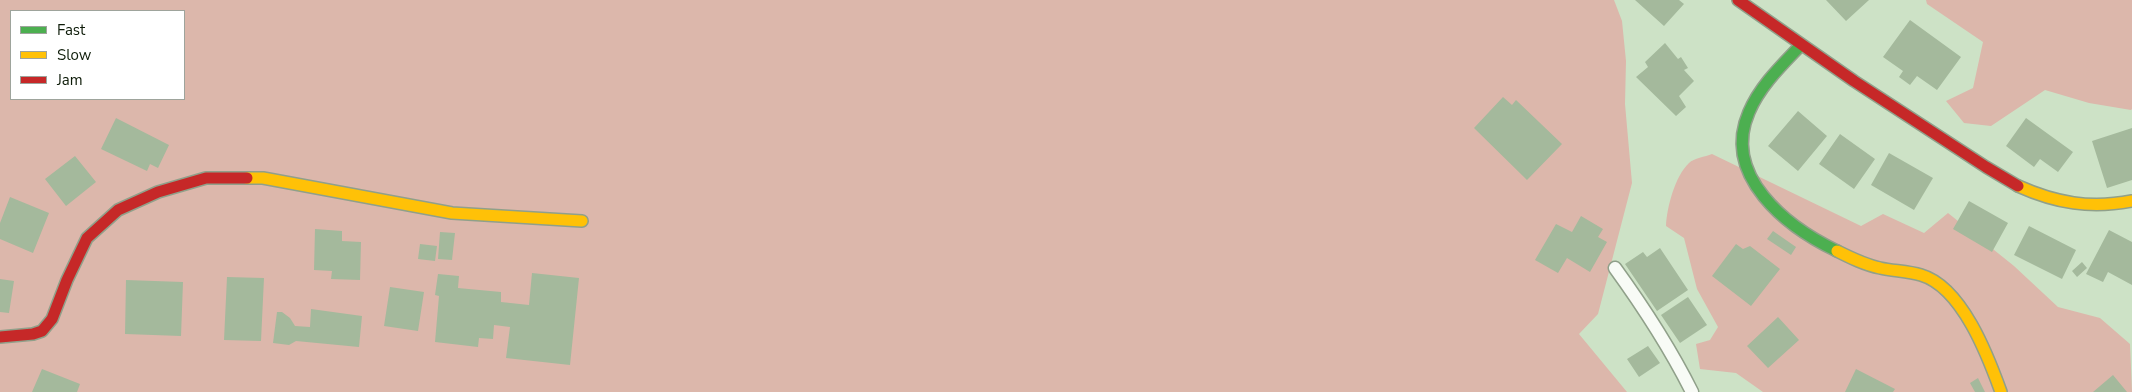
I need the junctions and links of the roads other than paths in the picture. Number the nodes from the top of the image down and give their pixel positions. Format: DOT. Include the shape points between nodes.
graph roads {
  1 [pos="1738,0"];
  2 [pos="1800,46"];
  3 [pos="2132,201"];
  4 [pos="582,221"];
  5 [pos="1615,268"];
  6 [pos="0,337"];
  7 [pos="1692,392"];
  8 [pos="2001,392"];
  1 -- 2 [label="street"];
  2 -- 3 [label="street" via="1980,163 2031,192 2078,206"];
  2 -- 8 [label="street" via="1761,92 1745,120 1742,151 1751,178 1762,197 1781,216 1832,249 1875,267 1927,277 1945,289 1970,324"];
  4 -- 6 [label="street" via="452,213 264,178 206,178 158,192 118,210 87,238 52,319 42,331"];
  5 -- 7 [label="lane" via="1668,346"];
}
